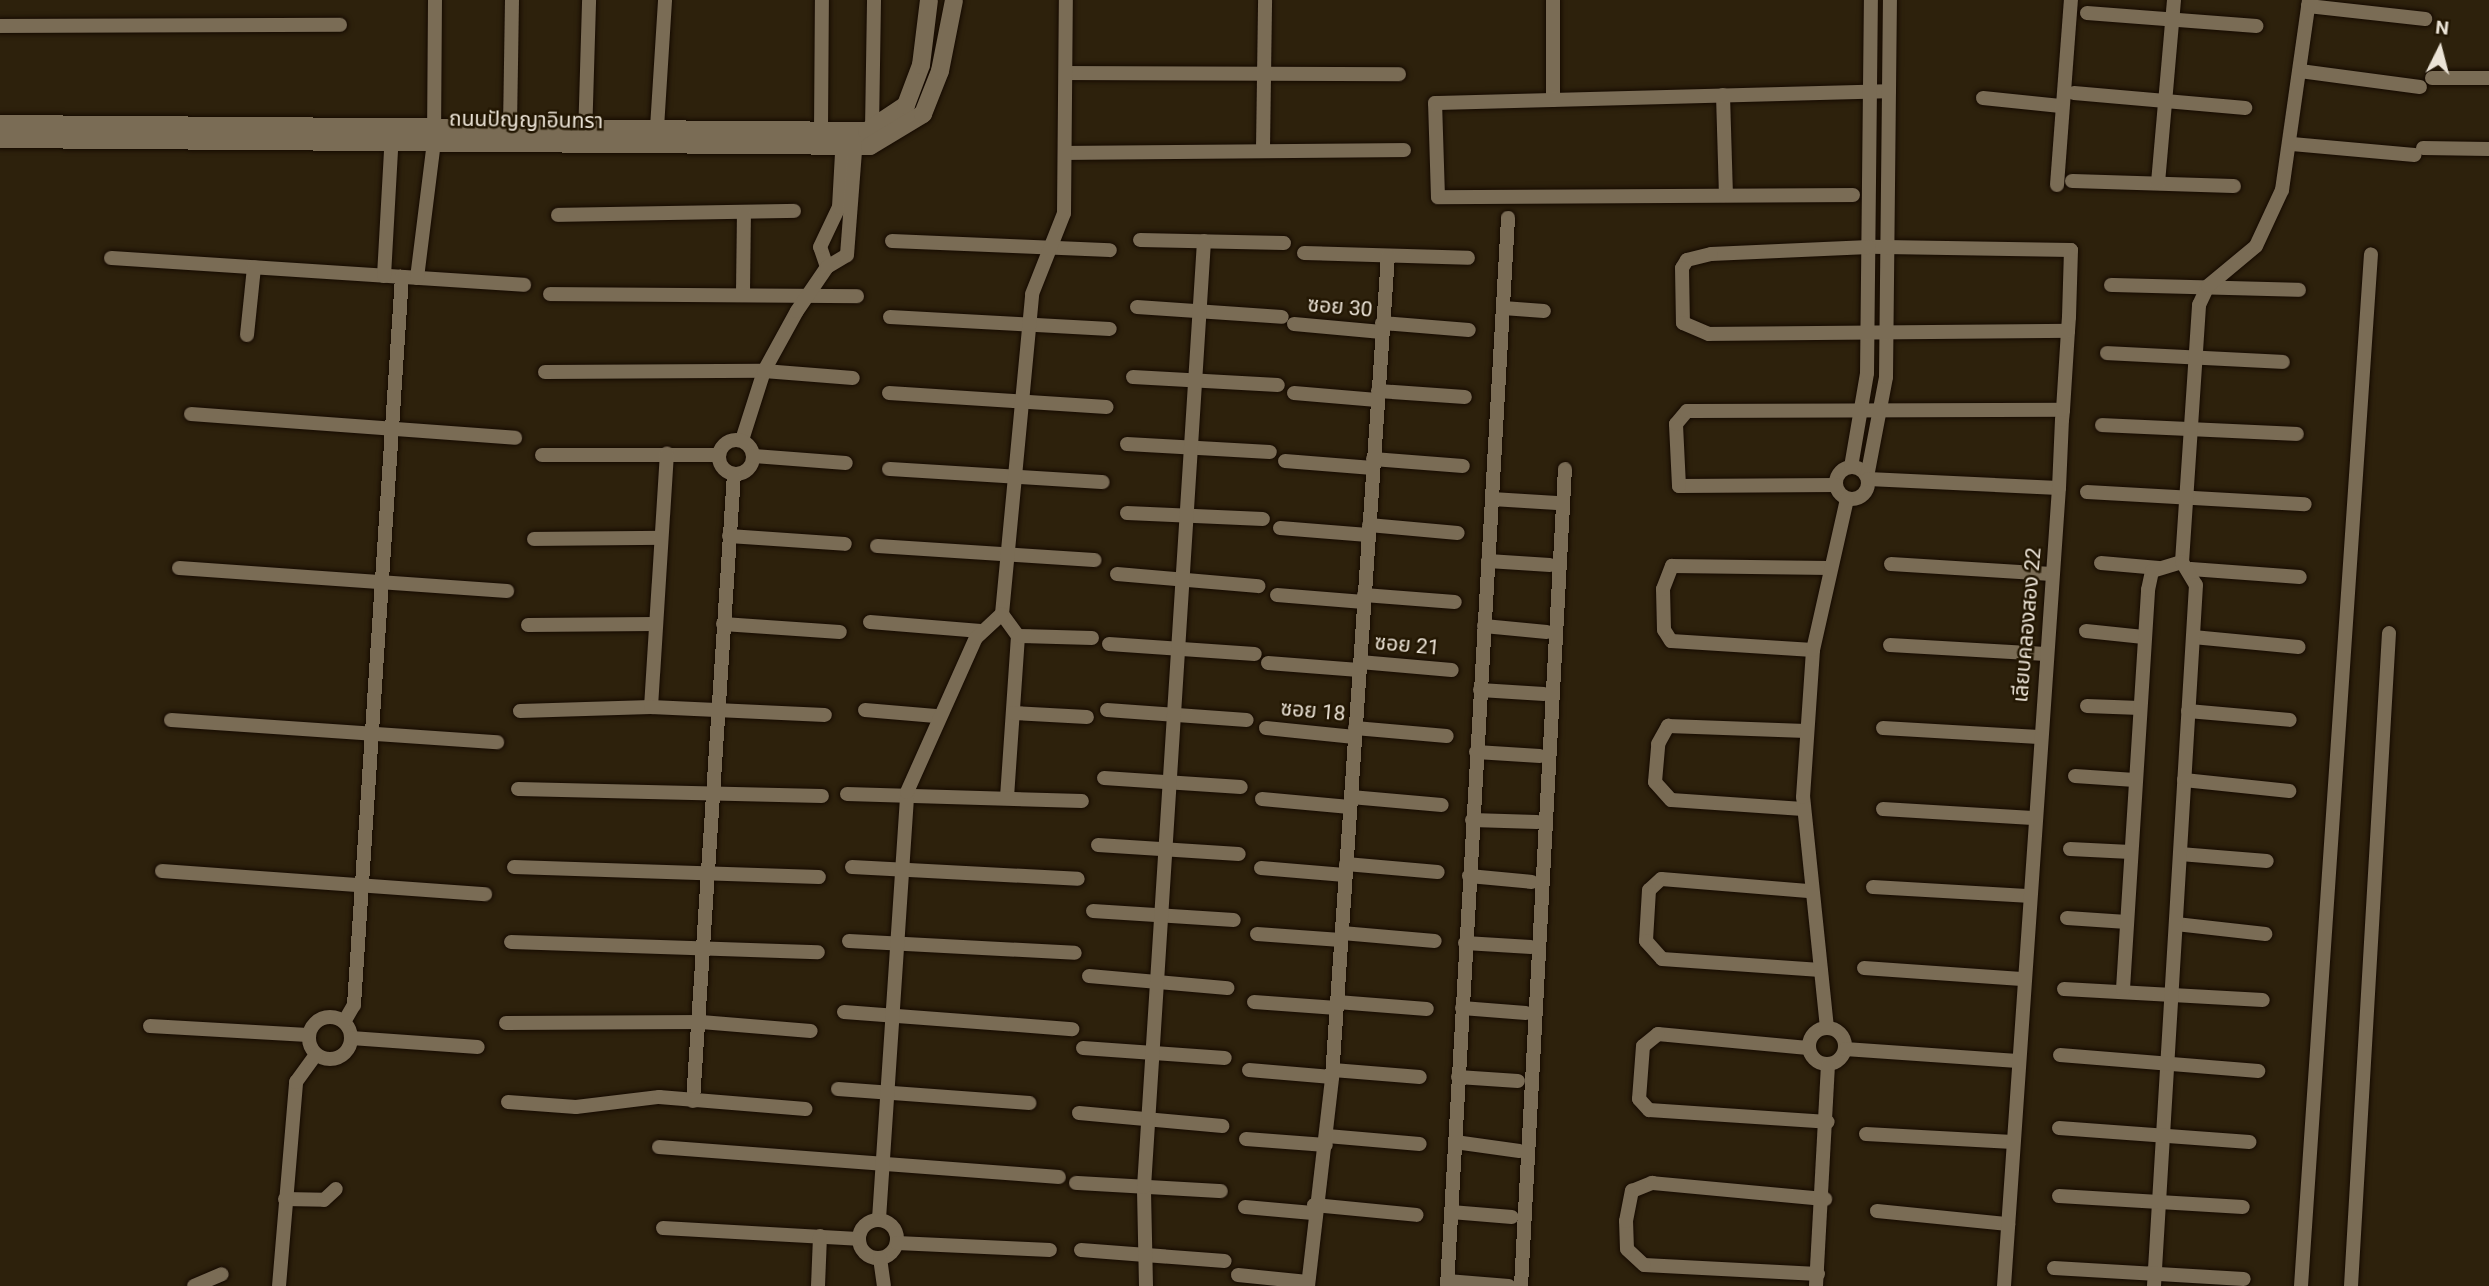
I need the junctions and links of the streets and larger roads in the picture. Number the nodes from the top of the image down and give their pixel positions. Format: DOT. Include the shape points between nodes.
graph roads {
  1 [pos="435,0"];
  2 [pos="512,0"];
  3 [pos="589,0"];
  4 [pos="665,0"];
  5 [pos="822,0"];
  6 [pos="874,0"];
  7 [pos="929,0"];
  8 [pos="954,0"];
  9 [pos="1066,0"];
  10 [pos="1265,0"];
  11 [pos="1553,0"];
  12 [pos="1871,0"];
  13 [pos="1890,0"];
  14 [pos="2071,0"];
  15 [pos="2174,0"];
  16 [pos="2308,3"];
  17 [pos="2087,13"];
  18 [pos="2425,19"];
  19 [pos="2172,20"];
  20 [pos="340,25"];
  21 [pos="0,26"];
  22 [pos="2257,26"];
  23 [pos="1264,70"];
  24 [pos="2300,71"];
  25 [pos="1067,73"];
  26 [pos="1399,74"];
  27 [pos="2489,78"];
  28 [pos="1870,91"];
  29 [pos="1889,92"];
  30 [pos="2074,93"];
  31 [pos="1723,95"];
  32 [pos="1983,99"];
  33 [pos="1553,100"];
  34 [pos="2165,101"];
  35 [pos="2061,106"];
  36 [pos="2245,107"];
  37 [pos="0,124"];
  38 [pos="510,127"];
  39 [pos="657,128"];
  40 [pos="821,130"];
  41 [pos="392,133"];
  42 [pos="433,134"];
  43 [pos="585,135"];
  44 [pos="854,137"];
  45 [pos="0,139"];
  46 [pos="2292,144"];
  47 [pos="1262,149"];
  48 [pos="2489,149"];
  49 [pos="1404,150"];
  50 [pos="1066,153"];
  51 [pos="2072,181"];
  52 [pos="2158,183"];
  53 [pos="2057,185"];
  54 [pos="2234,186"];
  55 [pos="1726,195"];
  56 [pos="1853,195"];
  57 [pos="794,211"];
  58 [pos="744,213"];
  59 [pos="558,215"];
  60 [pos="1508,218"];
  61 [pos="841,220"];
  62 [pos="1140,240"];
  63 [pos="892,241"];
  64 [pos="1204,241"];
  65 [pos="1284,243"];
  66 [pos="1869,247"];
  67 [pos="1887,247"];
  68 [pos="1049,248"];
  69 [pos="1110,250"];
  70 [pos="1304,253"];
  71 [pos="2371,254"];
  72 [pos="1388,256"];
  73 [pos="111,258"];
  74 [pos="1468,258"];
  75 [pos="254,267"];
  76 [pos="827,267"];
  77 [pos="384,276"];
  78 [pos="410,277"];
  79 [pos="524,285"];
  80 [pos="2111,285"];
  81 [pos="2208,286"];
  82 [pos="2299,290"];
  83 [pos="743,292"];
  84 [pos="550,294"];
  85 [pos="807,295"];
  86 [pos="857,296"];
  87 [pos="1136,307"];
  88 [pos="1503,308"];
  89 [pos="1544,311"];
  90 [pos="1200,312"];
  91 [pos="890,317"];
  92 [pos="1030,324"];
  93 [pos="1382,328"];
  94 [pos="1110,329"];
  95 [pos="1469,330"];
  96 [pos="1868,330"];
  97 [pos="1887,330"];
  98 [pos="2068,331"];
  99 [pos="247,335"];
  100 [pos="2107,353"];
  101 [pos="2196,358"];
  102 [pos="2283,362"];
  103 [pos="764,371"];
  104 [pos="545,372"];
  105 [pos="1133,377"];
  106 [pos="853,378"];
  107 [pos="1195,380"];
  108 [pos="1278,386"];
  109 [pos="889,393"];
  110 [pos="1294,393"];
  111 [pos="1377,395"];
  112 [pos="1465,397"];
  113 [pos="1021,401"];
  114 [pos="1107,407"];
  115 [pos="1864,408"];
  116 [pos="1883,409"];
  117 [pos="2063,410"];
  118 [pos="191,414"];
  119 [pos="2102,425"];
  120 [pos="2192,428"];
  121 [pos="392,430"];
  122 [pos="2297,434"];
  123 [pos="515,438"];
  124 [pos="742,440"];
  125 [pos="1127,444"];
  126 [pos="1191,447"];
  127 [pos="1270,452"];
  128 [pos="542,454"];
  129 [pos="667,454"];
  130 [pos="719,455"];
  131 [pos="754,457"];
  132 [pos="1286,461"];
  133 [pos="846,463"];
  134 [pos="1373,463"];
  135 [pos="1464,466"];
  136 [pos="1852,467"];
  137 [pos="889,469"];
  138 [pos="1565,469"];
  139 [pos="734,474"];
  140 [pos="1867,478"];
  141 [pos="1015,479"];
  142 [pos="1103,482"];
  143 [pos="1836,485"];
  144 [pos="2059,488"];
  145 [pos="2087,492"];
  146 [pos="2187,496"];
  147 [pos="1492,499"];
  148 [pos="1847,499"];
  149 [pos="1557,503"];
  150 [pos="2305,504"];
  151 [pos="1127,513"];
  152 [pos="1187,514"];
  153 [pos="1263,519"];
  154 [pos="1280,528"];
  155 [pos="1369,530"];
  156 [pos="1458,533"];
  157 [pos="729,536"];
  158 [pos="661,538"];
  159 [pos="534,539"];
  160 [pos="845,544"];
  161 [pos="877,546"];
  162 [pos="1008,555"];
  163 [pos="1095,560"];
  164 [pos="1488,561"];
  165 [pos="2101,563"];
  166 [pos="1891,564"];
  167 [pos="1550,565"];
  168 [pos="2186,566"];
  169 [pos="1830,568"];
  170 [pos="2159,568"];
  171 [pos="179,569"];
  172 [pos="1117,574"];
  173 [pos="2052,574"];
  174 [pos="2300,577"];
  175 [pos="1183,579"];
  176 [pos="382,582"];
  177 [pos="1258,586"];
  178 [pos="507,591"];
  179 [pos="1277,595"];
  180 [pos="1364,599"];
  181 [pos="1455,602"];
  182 [pos="1002,614"];
  183 [pos="870,622"];
  184 [pos="655,624"];
  185 [pos="723,624"];
  186 [pos="528,625"];
  187 [pos="1484,626"];
  188 [pos="981,631"];
  189 [pos="2086,631"];
  190 [pos="841,632"];
  191 [pos="1547,632"];
  192 [pos="2389,633"];
  193 [pos="1018,636"];
  194 [pos="2144,637"];
  195 [pos="2193,637"];
  196 [pos="1091,638"];
  197 [pos="1109,643"];
  198 [pos="1889,645"];
  199 [pos="2299,647"];
  200 [pos="1179,649"];
  201 [pos="1814,650"];
  202 [pos="1255,654"];
  203 [pos="2046,654"];
  204 [pos="1268,663"];
  205 [pos="1359,666"];
  206 [pos="1452,670"];
  207 [pos="1480,690"];
  208 [pos="1544,694"];
  209 [pos="2087,706"];
  210 [pos="652,707"];
  211 [pos="2140,708"];
  212 [pos="865,709"];
  213 [pos="719,710"];
  214 [pos="1107,710"];
  215 [pos="520,711"];
  216 [pos="2189,711"];
  217 [pos="1013,712"];
  218 [pos="825,715"];
  219 [pos="1175,715"];
  220 [pos="936,716"];
  221 [pos="1087,717"];
  222 [pos="2290,719"];
  223 [pos="171,720"];
  224 [pos="1247,720"];
  225 [pos="1883,727"];
  226 [pos="1266,728"];
  227 [pos="1806,731"];
  228 [pos="1355,733"];
  229 [pos="372,734"];
  230 [pos="1447,736"];
  231 [pos="2039,737"];
  232 [pos="497,742"];
  233 [pos="1476,752"];
  234 [pos="1540,756"];
  235 [pos="2075,776"];
  236 [pos="1104,778"];
  237 [pos="2136,780"];
  238 [pos="2185,780"];
  239 [pos="1170,782"];
  240 [pos="1241,787"];
  241 [pos="519,789"];
  242 [pos="714,791"];
  243 [pos="2288,791"];
  244 [pos="907,792"];
  245 [pos="847,794"];
  246 [pos="822,796"];
  247 [pos="1007,797"];
  248 [pos="1262,799"];
  249 [pos="1082,802"];
  250 [pos="1350,802"];
  251 [pos="1442,805"];
  252 [pos="1803,809"];
  253 [pos="1883,809"];
  254 [pos="2033,818"];
  255 [pos="1472,820"];
  256 [pos="1537,822"];
  257 [pos="1098,845"];
  258 [pos="1166,849"];
  259 [pos="2070,849"];
  260 [pos="2131,852"];
  261 [pos="1240,854"];
  262 [pos="2180,854"];
  263 [pos="2267,861"];
  264 [pos="514,867"];
  265 [pos="852,867"];
  266 [pos="1261,868"];
  267 [pos="710,869"];
  268 [pos="902,869"];
  269 [pos="1346,870"];
  270 [pos="162,871"];
  271 [pos="1438,872"];
  272 [pos="1469,876"];
  273 [pos="819,877"];
  274 [pos="1078,879"];
  275 [pos="1532,883"];
  276 [pos="362,885"];
  277 [pos="1873,887"];
  278 [pos="1808,891"];
  279 [pos="485,894"];
  280 [pos="2027,896"];
  281 [pos="1093,911"];
  282 [pos="1162,915"];
  283 [pos="2067,918"];
  284 [pos="1234,920"];
  285 [pos="2127,922"];
  286 [pos="2176,924"];
  287 [pos="1257,934"];
  288 [pos="2264,934"];
  289 [pos="1341,937"];
  290 [pos="1435,941"];
  291 [pos="511,942"];
  292 [pos="849,942"];
  293 [pos="897,943"];
  294 [pos="1465,943"];
  295 [pos="706,946"];
  296 [pos="1531,947"];
  297 [pos="818,952"];
  298 [pos="1074,953"];
  299 [pos="1864,968"];
  300 [pos="1821,970"];
  301 [pos="1088,976"];
  302 [pos="2022,979"];
  303 [pos="1158,982"];
  304 [pos="1227,988"];
  305 [pos="2064,989"];
  306 [pos="2123,989"];
  307 [pos="2173,996"];
  308 [pos="2263,1000"];
  309 [pos="1254,1002"];
  310 [pos="1337,1005"];
  311 [pos="1427,1009"];
  312 [pos="1462,1009"];
  313 [pos="844,1012"];
  314 [pos="1526,1013"];
  315 [pos="892,1017"];
  316 [pos="344,1021"];
  317 [pos="701,1022"];
  318 [pos="506,1023"];
  319 [pos="150,1026"];
  320 [pos="1827,1028"];
  321 [pos="1072,1029"];
  322 [pos="811,1031"];
  323 [pos="308,1035"];
  324 [pos="351,1038"];
  325 [pos="478,1047"];
  326 [pos="1083,1048"];
  327 [pos="1808,1048"];
  328 [pos="1845,1049"];
  329 [pos="1153,1053"];
  330 [pos="316,1054"];
  331 [pos="2060,1055"];
  332 [pos="1225,1058"];
  333 [pos="2018,1061"];
  334 [pos="2171,1064"];
  335 [pos="1828,1065"];
  336 [pos="1250,1070"];
  337 [pos="2258,1072"];
  338 [pos="1332,1073"];
  339 [pos="1420,1077"];
  340 [pos="1458,1077"];
  341 [pos="1518,1081"];
  342 [pos="838,1089"];
  343 [pos="888,1091"];
  344 [pos="693,1101"];
  345 [pos="508,1102"];
  346 [pos="1028,1103"];
  347 [pos="806,1109"];
  348 [pos="1079,1113"];
  349 [pos="1149,1119"];
  350 [pos="1828,1122"];
  351 [pos="1222,1126"];
  352 [pos="2059,1128"];
  353 [pos="1866,1134"];
  354 [pos="2167,1135"];
  355 [pos="1246,1139"];
  356 [pos="1327,1140"];
  357 [pos="1455,1142"];
  358 [pos="2013,1142"];
  359 [pos="2249,1142"];
  360 [pos="1420,1144"];
  361 [pos="659,1147"];
  362 [pos="1519,1151"];
  363 [pos="883,1164"];
  364 [pos="1059,1177"];
  365 [pos="1076,1183"];
  366 [pos="1144,1187"];
  367 [pos="336,1189"];
  368 [pos="1221,1191"];
  369 [pos="2059,1196"];
  370 [pos="285,1199"];
  371 [pos="1825,1199"];
  372 [pos="2161,1203"];
  373 [pos="1245,1207"];
  374 [pos="2243,1207"];
  375 [pos="1314,1209"];
  376 [pos="1877,1211"];
  377 [pos="1451,1212"];
  378 [pos="1417,1215"];
  379 [pos="1512,1217"];
  380 [pos="879,1219"];
  381 [pos="2008,1224"];
  382 [pos="663,1228"];
  383 [pos="820,1236"];
  384 [pos="858,1239"];
  385 [pos="897,1243"];
  386 [pos="1050,1250"];
  387 [pos="1080,1250"];
  388 [pos="1149,1256"];
  389 [pos="880,1258"];
  390 [pos="1225,1261"];
  391 [pos="2054,1268"];
  392 [pos="222,1274"];
  393 [pos="1238,1275"];
  394 [pos="2155,1279"];
  395 [pos="2244,1279"];
  396 [pos="1817,1280"];
  397 [pos="1308,1284"];
  398 [pos="1447,1284"];
  399 [pos="194,1286"];
  400 [pos="279,1286"];
  401 [pos="818,1286"];
  402 [pos="884,1286"];
  403 [pos="1146,1286"];
  404 [pos="1509,1286"];
  405 [pos="1521,1286"];
  406 [pos="2004,1286"];
  407 [pos="2301,1286"];
  408 [pos="2351,1286"];
  1 -- 42 [label="street"];
  2 -- 38 [label="street"];
  3 -- 43 [label="street"];
  4 -- 39 [label="street"];
  5 -- 40 [label="street"];
  6 -- 44 [label="street"];
  7 -- 44 [label="street" via="921,65 906,105"];
  8 -- 44 [label="street, ถนนปัญญาอินทรา" via="940,71 923,114 898,135"];
  9 -- 25 [label="street"];
  10 -- 23 [label="street"];
  11 -- 33 [label="street"];
  12 -- 28 [label="street"];
  13 -- 29 [label="street"];
  14 -- 35 [label="street"];
  15 -- 19 [label="street"];
  16 -- 18 [label="street"];
  16 -- 24 [label="street"];
  17 -- 19 [label="street"];
  19 -- 22 [label="street"];
  19 -- 34 [label="street"];
  20 -- 21 [label="street"];
  23 -- 25 [label="street"];
  23 -- 26 [label="street"];
  23 -- 47 [label="street"];
  24 -- 27 [label="street" via="2426,83"];
  24 -- 46 [label="street"];
  25 -- 50 [label="street"];
  28 -- 29 [label="street"];
  28 -- 31 [label="street"];
  28 -- 66 [label="street"];
  29 -- 67 [label="street"];
  30 -- 34 [label="street"];
  31 -- 33 [label="street"];
  31 -- 55 [label="street"];
  32 -- 35 [label="street"];
  33 -- 55 [label="street" via="1435,103 1438,197"];
  34 -- 36 [label="street"];
  34 -- 52 [label="street"];
  35 -- 53 [label="street"];
  37 -- 41 [label="street, ถนนปัญญาอินทรา"];
  38 -- 42 [label="street, ถนนปัญญาอินทรา"];
  38 -- 43 [label="street, ถนนปัญญาอินทรา"];
  39 -- 40 [label="street, ถนนปัญญาอินทรา"];
  39 -- 43 [label="street, ถนนปัญญาอินทรา"];
  40 -- 44 [label="street, ถนนปัญญาอินทรา"];
  41 -- 42 [label="street, ถนนปัญญาอินทรา"];
  41 -- 45 [label="street, ถนนปัญญาอินทรา"];
  41 -- 77 [label="street"];
  42 -- 43 [label="street, ถนนปัญญาอินทรา"];
  42 -- 78 [label="street"];
  43 -- 44 [label="street, ถนนปัญญาอินทรา"];
  44 -- 61 [label="street"];
  46 -- 48 [label="street" via="2419,151"];
  46 -- 81 [label="street" via="2282,190 2256,246"];
  47 -- 49 [label="street"];
  47 -- 50 [label="street"];
  50 -- 68 [label="street" via="1064,213"];
  51 -- 52 [label="street"];
  52 -- 54 [label="street"];
  55 -- 56 [label="street"];
  57 -- 58 [label="street"];
  58 -- 59 [label="street"];
  58 -- 83 [label="street"];
  60 -- 88 [label="street"];
  61 -- 76 [label="street" via="821,237"];
  61 -- 76 [label="street" via="847,255"];
  62 -- 64 [label="street"];
  63 -- 68 [label="street"];
  64 -- 65 [label="street"];
  64 -- 90 [label="street"];
  66 -- 67 [label="street"];
  66 -- 96 [label="street"];
  66 -- 96 [label="street" via="1711,254 1686,260 1682,268 1683,323 1693,331"];
  67 -- 97 [label="street"];
  67 -- 98 [label="street, เลียบคลองสอง 22" via="2071,250"];
  68 -- 69 [label="street"];
  68 -- 92 [label="street" via="1032,294"];
  70 -- 72 [label="street"];
  71 -- 407 [label="street"];
  72 -- 74 [label="street"];
  72 -- 93 [label="street"];
  73 -- 75 [label="street"];
  75 -- 77 [label="street"];
  75 -- 99 [label="street"];
  76 -- 85 [label="street"];
  77 -- 78 [label="street"];
  78 -- 79 [label="street"];
  78 -- 121 [label="street"];
  80 -- 81 [label="street"];
  81 -- 82 [label="street"];
  81 -- 101 [label="street" via="2199,305"];
  83 -- 84 [label="street"];
  83 -- 85 [label="street"];
  85 -- 86 [label="street"];
  85 -- 103 [label="street"];
  87 -- 90 [label="street, ซอย 30"];
  88 -- 89 [label="street"];
  88 -- 147 [label="street"];
  90 -- 93 [label="street, ซอย 30"];
  90 -- 107 [label="street"];
  91 -- 92 [label="street"];
  92 -- 94 [label="street"];
  92 -- 113 [label="street"];
  93 -- 95 [label="street, ซอย 30"];
  93 -- 111 [label="street"];
  96 -- 97 [label="street"];
  96 -- 115 [label="street"];
  97 -- 98 [label="street"];
  97 -- 116 [label="street"];
  98 -- 117 [label="street, เลียบคลองสอง 22"];
  100 -- 101 [label="street"];
  101 -- 102 [label="street"];
  101 -- 120 [label="street"];
  103 -- 104 [label="street"];
  103 -- 106 [label="street"];
  103 -- 124 [label="street"];
  105 -- 107 [label="street"];
  107 -- 108 [label="street"];
  107 -- 126 [label="street"];
  109 -- 113 [label="street"];
  110 -- 111 [label="street"];
  111 -- 112 [label="street"];
  111 -- 134 [label="street"];
  113 -- 114 [label="street"];
  113 -- 141 [label="street"];
  115 -- 116 [label="street"];
  115 -- 136 [label="street"];
  115 -- 143 [label="street" via="1687,411 1676,424 1679,486"];
  116 -- 117 [label="street"];
  116 -- 140 [label="street"];
  117 -- 144 [label="street, เลียบคลองสอง 22"];
  118 -- 121 [label="street"];
  119 -- 120 [label="street"];
  120 -- 122 [label="street"];
  120 -- 146 [label="street"];
  121 -- 123 [label="street"];
  121 -- 176 [label="street"];
  124 -- 130 [label="street" via="723,445"];
  124 -- 131 [label="street"];
  125 -- 126 [label="street"];
  126 -- 127 [label="street"];
  126 -- 152 [label="street"];
  128 -- 129 [label="street"];
  129 -- 130 [label="street"];
  129 -- 158 [label="street"];
  130 -- 139 [label="street"];
  131 -- 133 [label="street"];
  131 -- 139 [label="street" via="743,473"];
  132 -- 134 [label="street"];
  134 -- 135 [label="street"];
  134 -- 155 [label="street"];
  136 -- 140 [label="street"];
  136 -- 143 [label="street" via="1841,471"];
  137 -- 141 [label="street"];
  138 -- 405 [label="street"];
  139 -- 157 [label="street"];
  140 -- 144 [label="street"];
  140 -- 148 [label="street" via="1865,494"];
  141 -- 142 [label="street"];
  141 -- 162 [label="street"];
  143 -- 148 [label="street"];
  144 -- 173 [label="street, เลียบคลองสอง 22"];
  145 -- 146 [label="street"];
  146 -- 150 [label="street"];
  146 -- 168 [label="street"];
  147 -- 149 [label="street"];
  147 -- 164 [label="street"];
  148 -- 169 [label="street"];
  151 -- 152 [label="street"];
  152 -- 153 [label="street"];
  152 -- 175 [label="street"];
  154 -- 155 [label="street"];
  155 -- 156 [label="street"];
  155 -- 180 [label="street"];
  157 -- 160 [label="street"];
  157 -- 185 [label="street"];
  158 -- 159 [label="street"];
  158 -- 184 [label="street"];
  161 -- 162 [label="street"];
  162 -- 163 [label="street"];
  162 -- 182 [label="street"];
  164 -- 167 [label="street"];
  164 -- 187 [label="street"];
  165 -- 170 [label="street"];
  166 -- 173 [label="street"];
  168 -- 170 [label="street"];
  168 -- 174 [label="street"];
  168 -- 195 [label="street"];
  169 -- 201 [label="street"];
  169 -- 201 [label="street" via="1672,566 1663,589 1664,630 1671,641"];
  170 -- 194 [label="street" via="2150,578"];
  171 -- 176 [label="street"];
  172 -- 175 [label="street"];
  173 -- 203 [label="street, เลียบคลองสอง 22"];
  175 -- 177 [label="street"];
  175 -- 200 [label="street"];
  176 -- 178 [label="street"];
  176 -- 229 [label="street"];
  179 -- 180 [label="street"];
  180 -- 181 [label="street"];
  180 -- 205 [label="street"];
  182 -- 188 [label="street"];
  182 -- 193 [label="street"];
  183 -- 188 [label="street"];
  184 -- 186 [label="street"];
  184 -- 210 [label="street"];
  185 -- 190 [label="street"];
  185 -- 213 [label="street"];
  187 -- 191 [label="street"];
  187 -- 207 [label="street"];
  188 -- 220 [label="street"];
  189 -- 194 [label="street"];
  192 -- 408 [label="street"];
  193 -- 196 [label="street"];
  193 -- 217 [label="street"];
  194 -- 211 [label="street"];
  195 -- 199 [label="street"];
  195 -- 216 [label="street"];
  197 -- 200 [label="street"];
  198 -- 203 [label="street"];
  200 -- 202 [label="street"];
  200 -- 219 [label="street"];
  201 -- 227 [label="street"];
  203 -- 231 [label="street, เลียบคลองสอง 22"];
  204 -- 205 [label="street, ซอย 21"];
  205 -- 206 [label="street, ซอย 21"];
  205 -- 228 [label="street"];
  207 -- 208 [label="street"];
  207 -- 233 [label="street"];
  209 -- 211 [label="street"];
  210 -- 213 [label="street"];
  210 -- 215 [label="street"];
  211 -- 237 [label="street"];
  212 -- 220 [label="street"];
  213 -- 218 [label="street"];
  213 -- 242 [label="street"];
  214 -- 219 [label="street"];
  216 -- 222 [label="street"];
  216 -- 238 [label="street"];
  217 -- 221 [label="street"];
  217 -- 247 [label="street"];
  219 -- 224 [label="street"];
  219 -- 239 [label="street"];
  220 -- 244 [label="street"];
  223 -- 229 [label="street"];
  225 -- 231 [label="street"];
  226 -- 228 [label="street, ซอย 18"];
  227 -- 252 [label="street"];
  227 -- 252 [label="street" via="1677,723 1661,733 1656,759 1658,793 1671,800"];
  228 -- 230 [label="street, ซอย 18"];
  228 -- 250 [label="street"];
  229 -- 232 [label="street"];
  229 -- 276 [label="street"];
  231 -- 254 [label="street, เลียบคลองสอง 22"];
  233 -- 234 [label="street"];
  233 -- 255 [label="street"];
  235 -- 237 [label="street"];
  236 -- 239 [label="street"];
  237 -- 260 [label="street"];
  238 -- 243 [label="street"];
  238 -- 262 [label="street"];
  239 -- 240 [label="street"];
  239 -- 258 [label="street"];
  241 -- 242 [label="street"];
  242 -- 246 [label="street"];
  242 -- 267 [label="street"];
  244 -- 245 [label="street"];
  244 -- 247 [label="street"];
  244 -- 268 [label="street"];
  247 -- 249 [label="street"];
  248 -- 250 [label="street"];
  250 -- 251 [label="street"];
  250 -- 269 [label="street"];
  252 -- 278 [label="street"];
  253 -- 254 [label="street"];
  254 -- 280 [label="street, เลียบคลองสอง 22"];
  255 -- 256 [label="street"];
  255 -- 272 [label="street"];
  257 -- 258 [label="street"];
  258 -- 261 [label="street"];
  258 -- 282 [label="street"];
  259 -- 260 [label="street"];
  260 -- 285 [label="street"];
  262 -- 263 [label="street"];
  262 -- 286 [label="street"];
  264 -- 267 [label="street"];
  265 -- 268 [label="street"];
  266 -- 269 [label="street"];
  267 -- 273 [label="street"];
  267 -- 295 [label="street"];
  268 -- 274 [label="street"];
  268 -- 293 [label="street"];
  269 -- 271 [label="street"];
  269 -- 289 [label="street"];
  270 -- 276 [label="street"];
  272 -- 275 [label="street"];
  272 -- 294 [label="street"];
  276 -- 279 [label="street"];
  276 -- 316 [label="street" via="354,1004"];
  277 -- 280 [label="street"];
  278 -- 300 [label="street"];
  278 -- 300 [label="street" via="1661,878 1649,890 1646,941 1662,959"];
  280 -- 302 [label="street, เลียบคลองสอง 22"];
  281 -- 282 [label="street"];
  282 -- 284 [label="street"];
  282 -- 303 [label="street"];
  283 -- 285 [label="street"];
  285 -- 306 [label="street"];
  286 -- 288 [label="street"];
  286 -- 307 [label="street"];
  287 -- 289 [label="street"];
  289 -- 290 [label="street"];
  289 -- 310 [label="street"];
  291 -- 295 [label="street"];
  292 -- 293 [label="street"];
  293 -- 298 [label="street"];
  293 -- 315 [label="street"];
  294 -- 296 [label="street"];
  294 -- 312 [label="street"];
  295 -- 297 [label="street"];
  295 -- 317 [label="street"];
  299 -- 302 [label="street"];
  300 -- 320 [label="street"];
  301 -- 303 [label="street"];
  302 -- 333 [label="street, เลียบคลองสอง 22"];
  303 -- 304 [label="street"];
  303 -- 329 [label="street"];
  305 -- 306 [label="street"];
  306 -- 307 [label="street"];
  307 -- 308 [label="street"];
  307 -- 334 [label="street"];
  309 -- 310 [label="street"];
  310 -- 311 [label="street"];
  310 -- 338 [label="street"];
  312 -- 314 [label="street"];
  312 -- 340 [label="street"];
  313 -- 315 [label="street"];
  315 -- 321 [label="street"];
  315 -- 343 [label="street"];
  316 -- 323 [label="street" via="322,1017"];
  316 -- 324 [label="street"];
  317 -- 318 [label="street"];
  317 -- 322 [label="street"];
  317 -- 344 [label="street"];
  319 -- 323 [label="street"];
  320 -- 327 [label="street" via="1816,1032"];
  320 -- 328 [label="street" via="1843,1037"];
  323 -- 330 [label="street"];
  324 -- 325 [label="street"];
  324 -- 330 [label="street" via="343,1055"];
  326 -- 329 [label="street"];
  327 -- 335 [label="street" via="1812,1058"];
  327 -- 350 [label="street" via="1658,1034 1643,1046 1639,1099 1649,1110"];
  328 -- 333 [label="street"];
  328 -- 335 [label="street"];
  329 -- 332 [label="street"];
  329 -- 349 [label="street"];
  330 -- 370 [label="street" via="296,1082"];
  331 -- 334 [label="street"];
  333 -- 358 [label="street, เลียบคลองสอง 22"];
  334 -- 337 [label="street"];
  334 -- 354 [label="street"];
  335 -- 350 [label="street"];
  336 -- 338 [label="street"];
  338 -- 339 [label="street"];
  338 -- 356 [label="street"];
  340 -- 341 [label="street"];
  340 -- 357 [label="street"];
  342 -- 343 [label="street"];
  343 -- 346 [label="street"];
  343 -- 363 [label="street"];
  344 -- 345 [label="street"];
  344 -- 347 [label="street"];
  348 -- 349 [label="street"];
  349 -- 351 [label="street"];
  349 -- 366 [label="street"];
  350 -- 371 [label="street"];
  352 -- 354 [label="street"];
  353 -- 358 [label="street"];
  354 -- 359 [label="street"];
  354 -- 372 [label="street"];
  355 -- 356 [label="street"];
  356 -- 360 [label="street"];
  356 -- 375 [label="street"];
  357 -- 362 [label="street"];
  357 -- 377 [label="street"];
  358 -- 381 [label="street, เลียบคลองสอง 22"];
  361 -- 363 [label="street"];
  363 -- 364 [label="street"];
  363 -- 380 [label="street"];
  365 -- 366 [label="street"];
  366 -- 368 [label="street"];
  366 -- 388 [label="street"];
  367 -- 370 [label="street" via="317,1202"];
  369 -- 372 [label="street"];
  370 -- 400 [label="street"];
  371 -- 396 [label="street"];
  371 -- 396 [label="street" via="1652,1183 1632,1191 1626,1221 1627,1249 1644,1265"];
  372 -- 374 [label="street"];
  372 -- 394 [label="street"];
  373 -- 375 [label="street"];
  375 -- 378 [label="street"];
  375 -- 397 [label="street"];
  376 -- 381 [label="street"];
  377 -- 379 [label="street"];
  377 -- 398 [label="street"];
  380 -- 384 [label="street" via="864,1224"];
  380 -- 385 [label="street" via="894,1227"];
  381 -- 406 [label="street, เลียบคลองสอง 22"];
  382 -- 383 [label="street"];
  383 -- 384 [label="street"];
  383 -- 401 [label="street"];
  384 -- 389 [label="street" via="864,1254"];
  385 -- 386 [label="street"];
  385 -- 389 [label="street"];
  387 -- 388 [label="street"];
  388 -- 390 [label="street"];
  388 -- 403 [label="street"];
  389 -- 402 [label="street"];
  391 -- 394 [label="street"];
  392 -- 399 [label="street"];
  393 -- 397 [label="street"];
  394 -- 395 [label="street"];
  398 -- 404 [label="street"];
}
